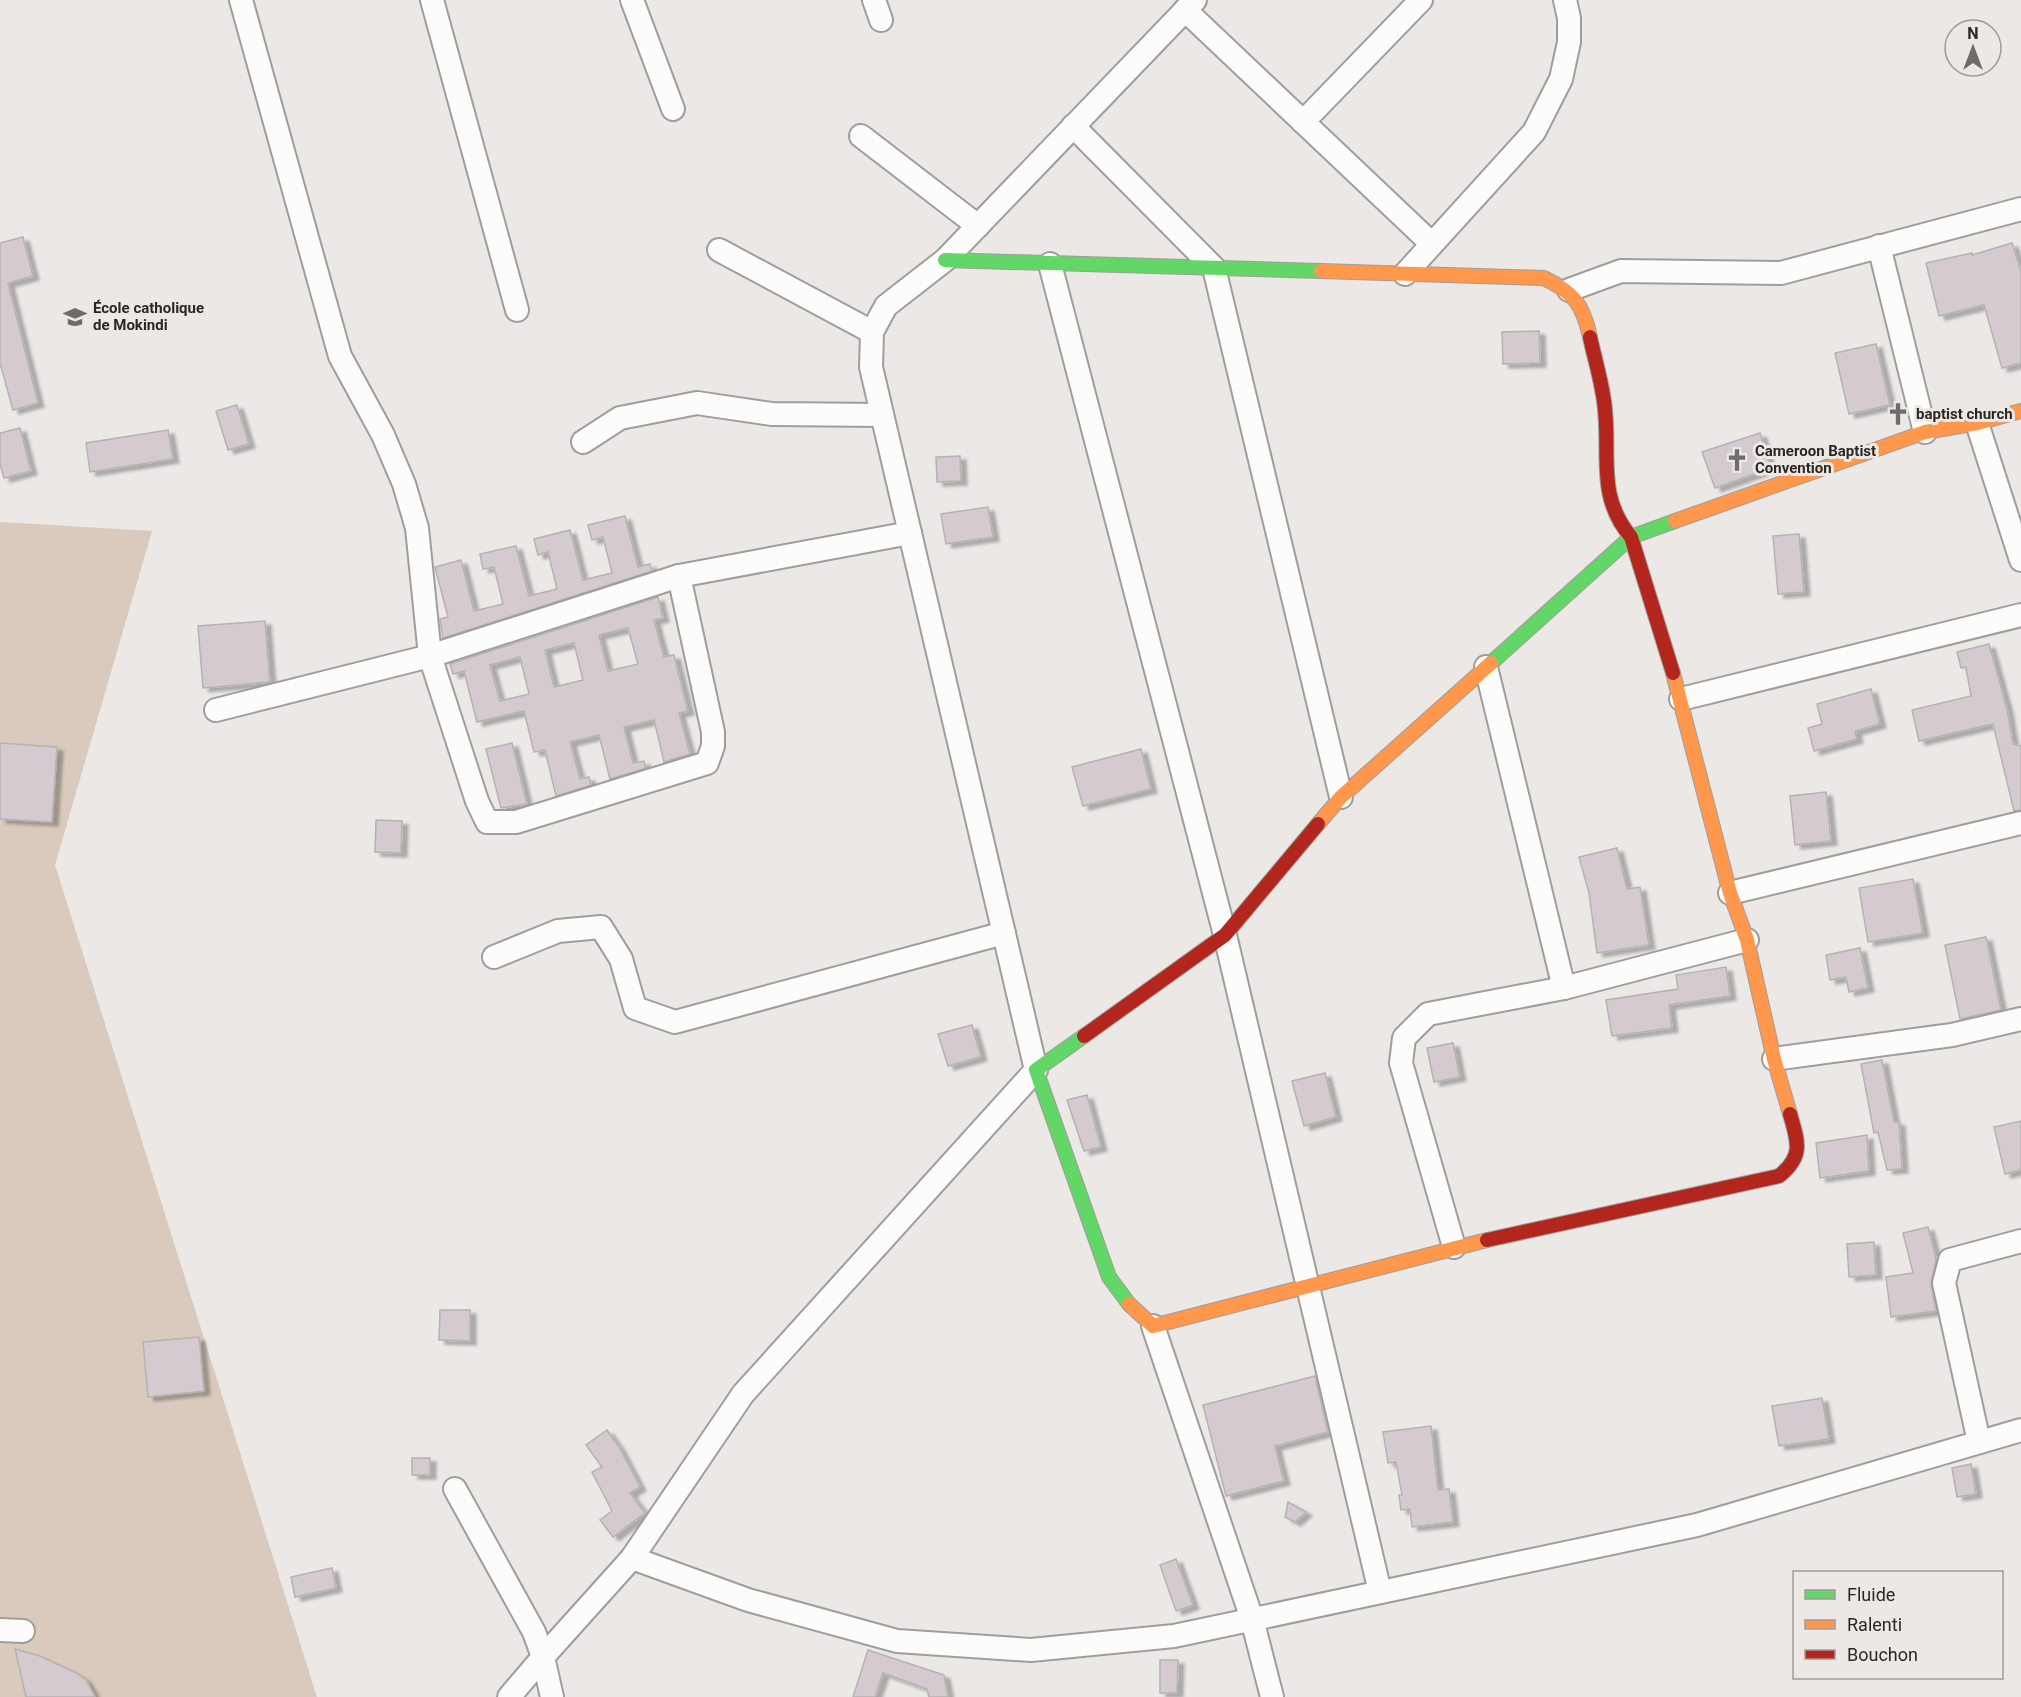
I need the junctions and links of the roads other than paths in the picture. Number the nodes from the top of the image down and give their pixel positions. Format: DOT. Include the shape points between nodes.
graph roads {
  1 [pos="240,0"];
  2 [pos="432,0"];
  3 [pos="632,0"];
  4 [pos="1421,0"];
  5 [pos="1565,0"];
  6 [pos="1190,5"];
  7 [pos="674,109"];
  8 [pos="1304,122"];
  9 [pos="1073,126"];
  10 [pos="861,136"];
  11 [pos="2021,209"];
  12 [pos="978,226"];
  13 [pos="1432,244"];
  14 [pos="1879,246"];
  15 [pos="719,250"];
  16 [pos="945,260"];
  17 [pos="1050,264"];
  18 [pos="1214,268"];
  19 [pos="1405,274"];
  20 [pos="1569,290"];
  21 [pos="517,310"];
  22 [pos="872,332"];
  23 [pos="2021,411"];
  24 [pos="882,415"];
  25 [pos="1977,423"];
  26 [pos="1925,432"];
  27 [pos="583,442"];
  28 [pos="910,533"];
  29 [pos="1631,537"];
  30 [pos="2021,560"];
  31 [pos="679,576"];
  32 [pos="2021,615"];
  33 [pos="430,656"];
  34 [pos="1486,667"];
  35 [pos="1681,699"];
  36 [pos="216,710"];
  37 [pos="1341,797"];
  38 [pos="2021,823"];
  39 [pos="1730,893"];
  40 [pos="1004,933"];
  41 [pos="1225,935"];
  42 [pos="1747,940"];
  43 [pos="494,957"];
  44 [pos="1564,988"];
  45 [pos="2021,1019"];
  46 [pos="1774,1059"];
  47 [pos="1036,1070"];
  48 [pos="2021,1241"];
  49 [pos="1454,1247"];
  50 [pos="1307,1286"];
  51 [pos="1153,1326"];
  52 [pos="2021,1430"];
  53 [pos="1979,1442"];
  54 [pos="455,1489"];
  55 [pos="632,1558"];
  56 [pos="1380,1592"];
  57 [pos="1252,1619"];
  58 [pos="0,1630"];
  59 [pos="23,1631"];
  60 [pos="543,1657"];
  61 [pos="509,1697"];
  62 [pos="552,1697"];
  63 [pos="1272,1697"];
  1 -- 33 [label="street" via="340,356 383,435 417,528"];
  2 -- 21 [label="street"];
  3 -- 7 [label="street"];
  4 -- 8 [label="street"];
  5 -- 13 [label="street" via="1569,42 1561,80 1534,132"];
  6 -- 8 [label="street"];
  6 -- 9 [label="street"];
  8 -- 13 [label="street"];
  9 -- 12 [label="street"];
  9 -- 18 [label="street"];
  10 -- 12 [label="street"];
  11 -- 14 [label="street"];
  12 -- 16 [label="street"];
  13 -- 19 [label="street"];
  14 -- 20 [label="street" via="1781,273 1621,271"];
  14 -- 26 [label="street"];
  15 -- 22 [label="street"];
  16 -- 17 [label="street"];
  16 -- 22 [label="street" via="886,306"];
  17 -- 18 [label="street"];
  17 -- 41 [label="street"];
  18 -- 19 [label="street"];
  18 -- 37 [label="street"];
  19 -- 20 [label="street" via="1544,278"];
  20 -- 29 [label="street" via="1587,322 1605,410 1607,492 1618,522"];
  22 -- 24 [label="street" via="871,367"];
  23 -- 25 [label="street"];
  24 -- 27 [label="street" via="772,414 697,403 620,418"];
  24 -- 28 [label="street"];
  25 -- 26 [label="street"];
  25 -- 30 [label="street"];
  26 -- 29 [label="street"];
  28 -- 31 [label="street"];
  28 -- 40 [label="street"];
  29 -- 34 [label="street"];
  29 -- 35 [label="street"];
  31 -- 33 [label="street"];
  31 -- 33 [label="street" via="713,732 707,763 516,822 487,822"];
  32 -- 35 [label="street"];
  33 -- 36 [label="street"];
  34 -- 37 [label="street"];
  34 -- 44 [label="street"];
  35 -- 39 [label="street"];
  37 -- 41 [label="street"];
  38 -- 39 [label="street"];
  39 -- 42 [label="street"];
  40 -- 43 [label="street" via="675,1022 635,1008 621,959 602,927 558,932"];
  40 -- 47 [label="street"];
  41 -- 47 [label="street"];
  41 -- 50 [label="street"];
  42 -- 44 [label="street"];
  42 -- 46 [label="street"];
  44 -- 49 [label="street" via="1428,1014 1404,1038 1401,1063"];
  45 -- 46 [label="street" via="1952,1035"];
  46 -- 49 [label="street" via="1799,1144 1792,1166 1779,1176"];
  47 -- 51 [label="street" via="1109,1277 1130,1306"];
  47 -- 55 [label="street" via="743,1394"];
  48 -- 53 [label="street" via="1950,1260 1944,1283"];
  49 -- 50 [label="street"];
  50 -- 51 [label="street"];
  50 -- 56 [label="street"];
  51 -- 57 [label="street"];
  52 -- 53 [label="street"];
  53 -- 56 [label="street" via="1696,1525"];
  54 -- 60 [label="street" via="534,1632"];
  55 -- 57 [label="street" via="748,1600 897,1641 1031,1650 1174,1636"];
  55 -- 60 [label="street"];
  56 -- 57 [label="street"];
  57 -- 63 [label="street"];
  58 -- 59 [label="street"];
  60 -- 61 [label="street"];
  60 -- 62 [label="street"];
}
